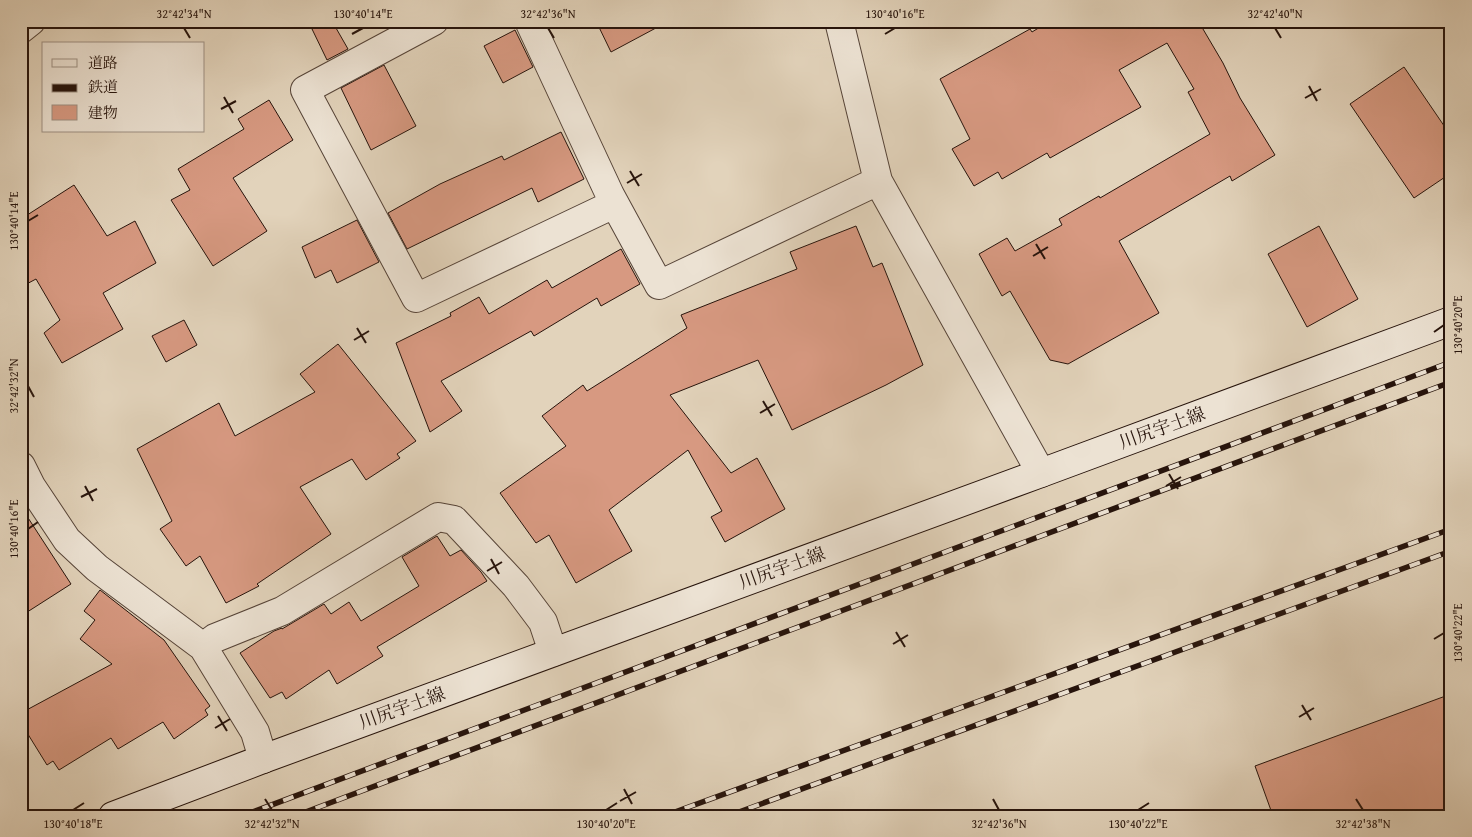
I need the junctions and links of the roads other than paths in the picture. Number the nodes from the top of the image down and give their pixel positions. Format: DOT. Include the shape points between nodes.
graph roads {
  1 [pos="31,21"];
  2 [pos="434,21"];
  3 [pos="529,21"];
  4 [pos="839,21"];
  5 [pos="21,29"];
  6 [pos="878,181"];
  7 [pos="614,204"];
  8 [pos="1451,321"];
  9 [pos="21,466"];
  10 [pos="1040,473"];
  11 [pos="203,647"];
  12 [pos="553,652"];
  13 [pos="263,758"];
  14 [pos="113,816"];
  1 -- 5 [label="street"];
  2 -- 7 [label="street" via="305,90 416,298"];
  3 -- 7 [label="street"];
  4 -- 6 [label="street"];
  6 -- 7 [label="street" via="659,285"];
  6 -- 10 [label="street"];
  8 -- 10 [label="street, 川尻宇土線"];
  9 -- 11 [label="street" via="67,540 97,568"];
  10 -- 12 [label="street, 川尻宇土線"];
  11 -- 12 [label="street" via="215,638 282,611 438,517 454,520 516,586 543,622"];
  11 -- 13 [label="street" via="255,732"];
  12 -- 13 [label="street, 川尻宇土線"];
  13 -- 14 [label="street, 川尻宇土線"];
}
